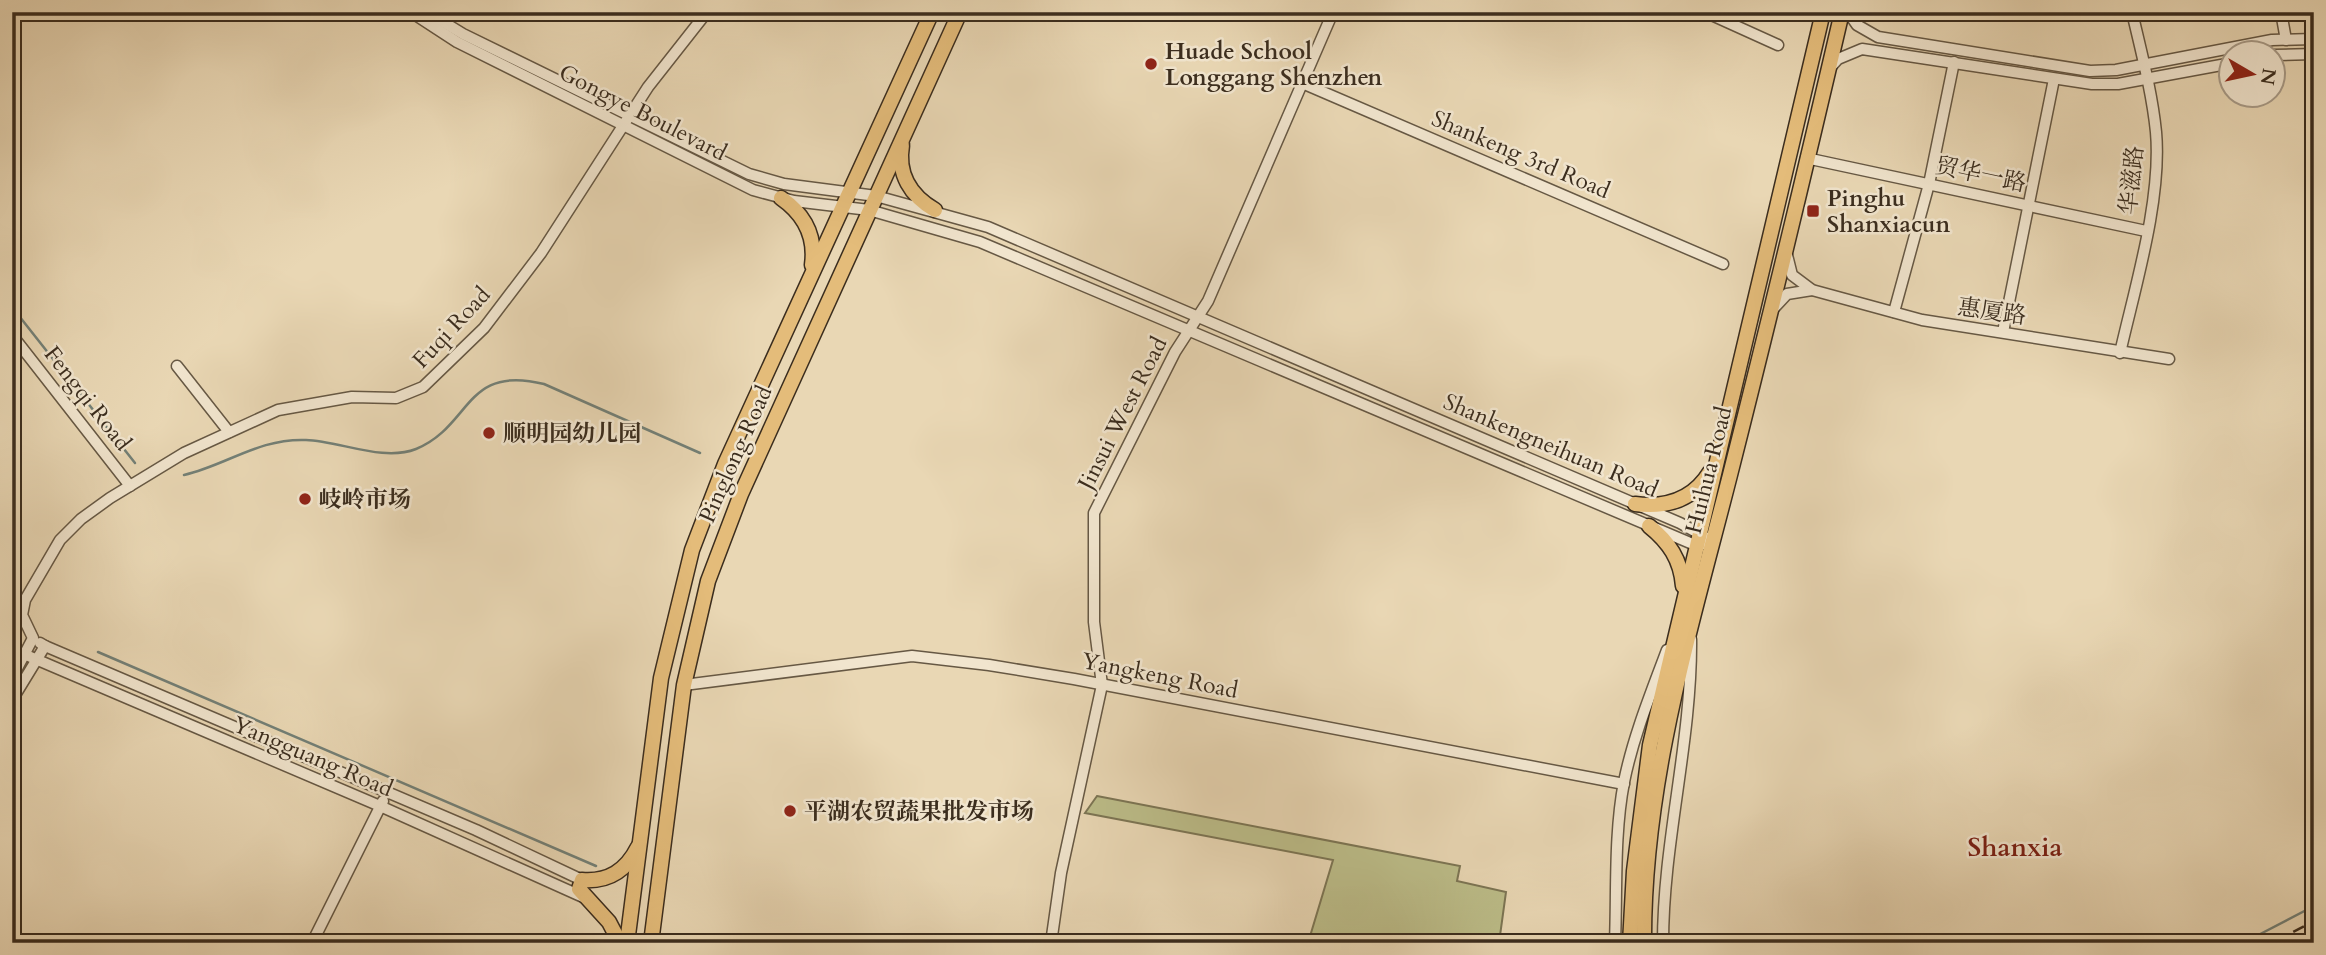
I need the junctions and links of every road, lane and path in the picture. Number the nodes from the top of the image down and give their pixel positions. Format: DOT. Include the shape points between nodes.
graph roads {
  1 [pos="411,12"];
  2 [pos="427,12"];
  3 [pos="707,12"];
  4 [pos="932,12"];
  5 [pos="960,12"];
  6 [pos="1332,12"];
  7 [pos="1705,12"];
  8 [pos="1823,12"];
  9 [pos="1842,12"];
  10 [pos="1849,12"];
  11 [pos="2132,12"];
  12 [pos="2281,12"];
  13 [pos="2286,38"];
  14 [pos="2314,39"];
  15 [pos="2288,40"];
  16 [pos="1778,45"];
  17 [pos="2218,52"];
  18 [pos="2314,54"];
  19 [pos="2288,55"];
  20 [pos="1954,62"];
  21 [pos="2144,65"];
  22 [pos="2218,65"];
  23 [pos="1829,69"];
  24 [pos="2054,79"];
  25 [pos="2146,79"];
  26 [pos="1302,83"];
  27 [pos="626,121"];
  28 [pos="904,134"];
  29 [pos="1806,158"];
  30 [pos="1929,184"];
  31 [pos="876,195"];
  32 [pos="781,198"];
  33 [pos="846,199"];
  34 [pos="2029,206"];
  35 [pos="869,210"];
  36 [pos="935,210"];
  37 [pos="2146,231"];
  38 [pos="1786,251"];
  39 [pos="1723,264"];
  40 [pos="808,283"];
  41 [pos="1812,290"];
  42 [pos="1773,309"];
  43 [pos="1894,312"];
  44 [pos="1199,316"];
  45 [pos="1189,330"];
  46 [pos="2003,332"];
  47 [pos="12,335"];
  48 [pos="2120,352"];
  49 [pos="2169,359"];
  50 [pos="177,366"];
  51 [pos="229,432"];
  52 [pos="1714,465"];
  53 [pos="130,486"];
  54 [pos="1635,503"];
  55 [pos="1649,526"];
  56 [pos="1697,538"];
  57 [pos="1713,543"];
  58 [pos="1683,596"];
  59 [pos="1684,622"];
  60 [pos="33,638"];
  61 [pos="45,646"];
  62 [pos="26,655"];
  63 [pos="38,662"];
  64 [pos="12,678"];
  65 [pos="684,685"];
  66 [pos="1102,685"];
  67 [pos="12,700"];
  68 [pos="1624,784"];
  69 [pos="387,792"];
  70 [pos="380,806"];
  71 [pos="641,840"];
  72 [pos="582,880"];
  73 [pos="583,897"];
  74 [pos="312,943"];
  75 [pos="620,943"];
  76 [pos="626,943"];
  77 [pos="651,943"];
  78 [pos="1051,943"];
  79 [pos="1615,943"];
  80 [pos="1630,943"];
  81 [pos="1644,943"];
  82 [pos="1664,943"];
  1 -- 27 [label="street, Gongye Boulevard" via="457,42"];
  2 -- 27 [label="street, Gongye Boulevard"];
  3 -- 27 [label="street, Fuqi Road"];
  4 -- 33 [label="main road, Pinglong Road"];
  5 -- 28 [label="main road, Pinglong Road"];
  6 -- 26 [label="street, Jinsui West Road"];
  7 -- 16 [label="street"];
  8 -- 52 [label="main road, Huihua Road"];
  9 -- 23 [label="main road, Huihua Road"];
  10 -- 21 [label="street" via="1857,25 1878,37 2068,69 2116,70"];
  11 -- 21 [label="street, 华滋路"];
  12 -- 13 [label="street"];
  14 -- 15 [label="street"];
  17 -- 21 [label="street"];
  18 -- 19 [label="street"];
  20 -- 23 [label="street" via="1862,49 1838,59"];
  20 -- 24 [label="street"];
  20 -- 30 [label="street"];
  21 -- 25 [label="street, 华滋路"];
  22 -- 25 [label="street"];
  23 -- 29 [label="main road, Huihua Road"];
  24 -- 25 [label="street" via="2118,84"];
  24 -- 34 [label="street"];
  25 -- 37 [label="street, 华滋路" via="2157,169"];
  26 -- 39 [label="street, Shankeng 3rd Road"];
  26 -- 44 [label="street, Jinsui West Road"];
  27 -- 32 [label="street, Gongye Boulevard" via="737,183"];
  27 -- 33 [label="street, Gongye Boulevard" via="761,178"];
  27 -- 51 [label="street, Fuqi Road" via="502,305 424,387 396,398 352,397 288,407"];
  28 -- 31 [label="main road, Pinglong Road"];
  28 -- 36 [label="main road" via="901,152 906,181 922,202"];
  29 -- 30 [label="street, 贸华一路"];
  29 -- 38 [label="main road, Huihua Road"];
  30 -- 34 [label="street, 贸华一路"];
  30 -- 43 [label="street"];
  31 -- 33 [label="street, Gongye Boulevard"];
  31 -- 35 [label="main road, Pinglong Road"];
  31 -- 36 [label="street, Shankengneihuan Road"];
  32 -- 33 [label="street, Gongye Boulevard"];
  32 -- 40 [label="main road" via="801,215 811,235"];
  33 -- 35 [label="street, Gongye Boulevard"];
  33 -- 40 [label="main road, Pinglong Road"];
  34 -- 37 [label="street, 贸华一路"];
  34 -- 46 [label="street"];
  35 -- 45 [label="street, Shankengneihuan Road" via="980,242"];
  35 -- 65 [label="main road, Pinglong Road" via="722,538 695,626"];
  36 -- 44 [label="street, Shankengneihuan Road" via="988,227"];
  37 -- 48 [label="street, 华滋路"];
  38 -- 41 [label="street" via="1792,275"];
  38 -- 42 [label="main road, Huihua Road"];
  40 -- 71 [label="main road, Pinglong Road" via="725,464 692,550 661,678"];
  41 -- 42 [label="street" via="1787,295"];
  41 -- 43 [label="street, 惠厦路"];
  42 -- 57 [label="main road, Huihua Road"];
  43 -- 46 [label="street, 惠厦路" via="1940,324"];
  44 -- 45 [label="street, Jinsui West Road"];
  44 -- 54 [label="street, Shankengneihuan Road"];
  45 -- 55 [label="street, Shankengneihuan Road"];
  45 -- 66 [label="street, Jinsui West Road" via="1094,513 1094,622"];
  46 -- 48 [label="street, 惠厦路"];
  47 -- 53 [label="street, Fengqi Road"];
  48 -- 49 [label="street, 惠厦路"];
  50 -- 51 [label="street"];
  51 -- 53 [label="street, Fuqi Road"];
  52 -- 54 [label="main road" via="1705,480 1679,500 1665,505"];
  52 -- 56 [label="main road, Huihua Road"];
  53 -- 60 [label="street, Fuqi Road" via="81,519 52,552 22,607"];
  54 -- 56 [label="street, Shankengneihuan Road"];
  55 -- 56 [label="street, Shankengneihuan Road"];
  55 -- 58 [label="main road" via="1678,561"];
  56 -- 57 [label="street, Shankengneihuan Road"];
  56 -- 58 [label="main road, Huihua Road"];
  57 -- 59 [label="main road, Huihua Road"];
  58 -- 59 [label="main road, Huihua Road"];
  59 -- 68 [label="street" via="1641,721"];
  59 -- 80 [label="main road, Huihua Road" via="1650,745"];
  59 -- 81 [label="main road, Huihua Road" via="1656,803"];
  59 -- 82 [label="street" via="1692,660 1665,887"];
  60 -- 61 [label="street"];
  60 -- 62 [label="street"];
  61 -- 63 [label="street"];
  61 -- 69 [label="street, Yangguang Road"];
  62 -- 63 [label="street, Yangguang Road"];
  62 -- 64 [label="street"];
  63 -- 67 [label="street"];
  63 -- 70 [label="street, Yangguang Road"];
  65 -- 66 [label="street, Yangkeng Road" via="912,656 989,664"];
  65 -- 77 [label="main road, Pinglong Road"];
  66 -- 68 [label="street, Yangkeng Road"];
  66 -- 78 [label="street, Jinsui West Road" via="1061,873"];
  68 -- 79 [label="street"];
  69 -- 70 [label="street"];
  69 -- 72 [label="street, Yangguang Road"];
  70 -- 73 [label="street, Yangguang Road"];
  70 -- 74 [label="street"];
  71 -- 72 [label="main road" via="631,860 614,875"];
  71 -- 76 [label="main road, Pinglong Road"];
  72 -- 73 [label="main road" via="579,889"];
  73 -- 75 [label="main road" via="609,922"];
}
